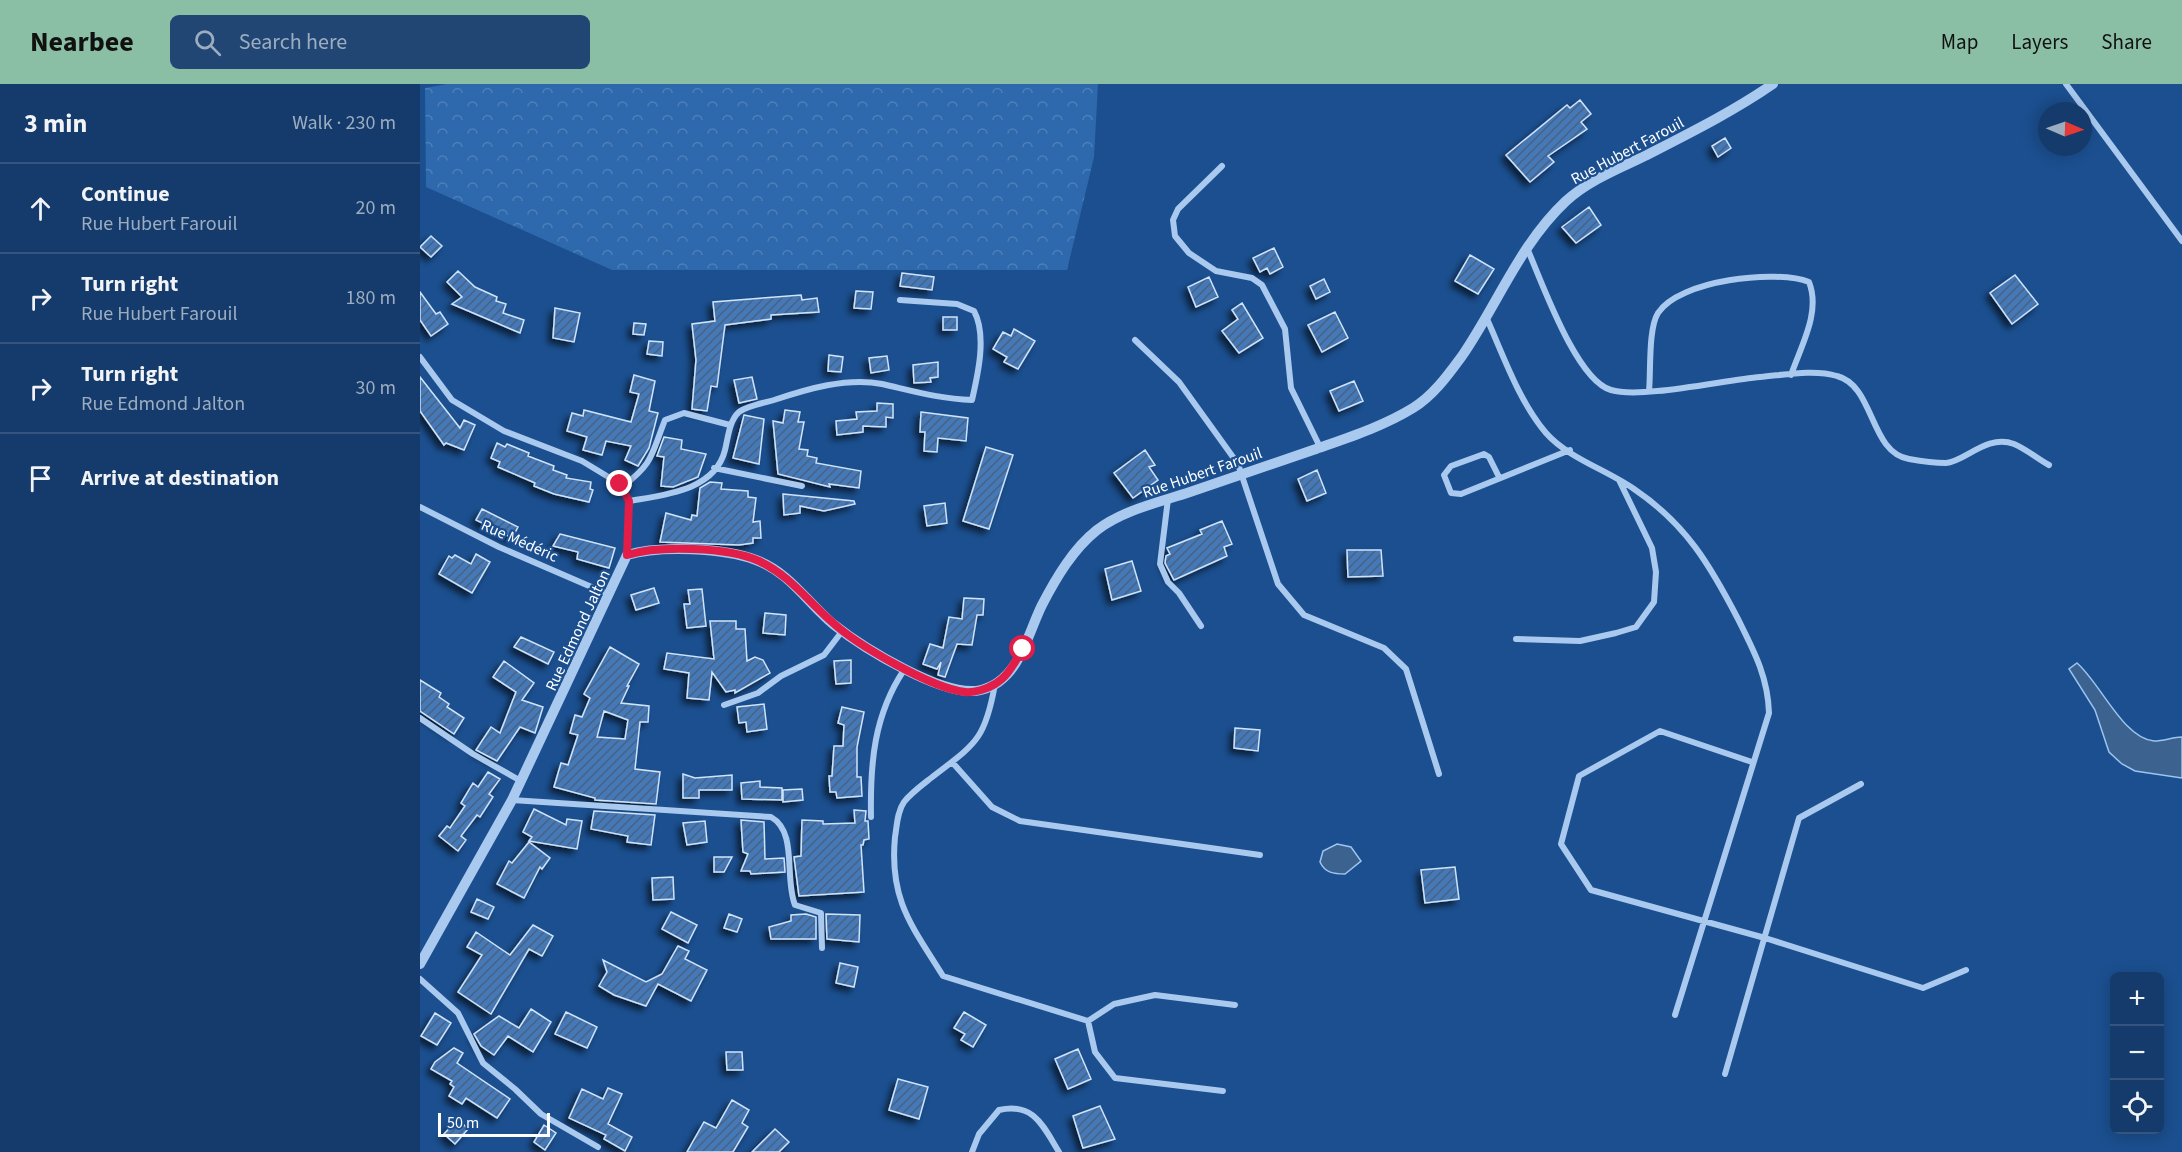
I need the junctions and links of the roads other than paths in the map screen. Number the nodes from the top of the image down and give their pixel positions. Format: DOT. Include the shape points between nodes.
graph roads {
  1 [pos="1773,84"];
  2 [pos="2066,84"];
  3 [pos="1222,166"];
  4 [pos="2182,241"];
  5 [pos="1526,248"];
  6 [pos="900,300"];
  7 [pos="1487,319"];
  8 [pos="1135,340"];
  9 [pos="420,357"];
  10 [pos="1791,375"];
  11 [pos="1649,391"];
  12 [pos="730,425"];
  13 [pos="1320,447"];
  14 [pos="1570,450"];
  15 [pos="2049,465"];
  16 [pos="714,468"];
  17 [pos="1243,474"];
  18 [pos="1499,477"];
  19 [pos="1618,479"];
  20 [pos="802,486"];
  21 [pos="622,488"];
  22 [pos="1168,499"];
  23 [pos="629,501"];
  24 [pos="420,507"];
  25 [pos="627,555"];
  26 [pos="610,595"];
  27 [pos="1201,626"];
  28 [pos="843,630"];
  29 [pos="1516,639"];
  30 [pos="904,670"];
  31 [pos="995,684"];
  32 [pos="724,705"];
  33 [pos="420,718"];
  34 [pos="952,762"];
  35 [pos="1752,762"];
  36 [pos="1439,774"];
  37 [pos="521,781"];
  38 [pos="1862,784"];
  39 [pos="512,800"];
  40 [pos="871,817"];
  41 [pos="1260,855"];
  42 [pos="1703,920"];
  43 [pos="1765,938"];
  44 [pos="822,948"];
  45 [pos="420,964"];
  46 [pos="1966,970"];
  47 [pos="420,979"];
  48 [pos="1235,1005"];
  49 [pos="1674,1015"];
  50 [pos="1089,1022"];
  51 [pos="1725,1074"];
  52 [pos="1223,1090"];
  53 [pos="598,1147"];
  54 [pos="972,1152"];
  55 [pos="1059,1152"];
  1 -- 5 [label="street, Rue Hubert Farouil" via="1569,198"];
  2 -- 4 [label="street"];
  3 -- 13 [label="street" via="1178,210 1173,220 1175,236 1189,253 1216,271 1252,278 1262,285 1285,329 1290,388"];
  5 -- 7 [label="street, Rue Hubert Farouil"];
  5 -- 11 [label="street" via="1577,357 1591,378 1609,390"];
  6 -- 12 [label="street" via="957,304 974,311 980,338 972,400 918,394 880,384 825,386 740,411"];
  7 -- 13 [label="street, Rue Hubert Farouil" via="1431,395 1370,430"];
  7 -- 14 [label="street" via="1526,404 1547,434"];
  8 -- 17 [label="street" via="1179,382"];
  9 -- 21 [label="street" via="452,400 504,431 582,461"];
  10 -- 11 [label="street"];
  10 -- 11 [label="street" via="1813,313 1814,294 1809,282 1794,276 1726,281 1687,291 1667,302 1657,315"];
  10 -- 15 [label="street" via="1837,376 1850,382 1889,447 1906,458 1948,463 1998,442 2013,444"];
  12 -- 16 [label="street" via="724,454"];
  12 -- 21 [label="street" via="684,413 665,420 652,459 643,472"];
  13 -- 17 [label="street, Rue Hubert Farouil"];
  14 -- 18 [label="street"];
  14 -- 19 [label="street"];
  16 -- 20 [label="street"];
  16 -- 23 [label="street" via="710,476 692,487"];
  17 -- 22 [label="street, Rue Hubert Farouil"];
  17 -- 36 [label="street" via="1278,584 1304,615 1384,648 1406,669"];
  18 -- 18 [label="street" via="1451,494 1444,475 1451,466 1484,454"];
  19 -- 29 [label="street" via="1652,548 1656,572 1654,602 1636,627 1616,633 1580,641"];
  19 -- 35 [label="street" via="1658,507 1708,561 1762,665 1769,713"];
  21 -- 23 [label="street"];
  22 -- 27 [label="street" via="1160,564 1168,582"];
  22 -- 31 [label="street, Rue Hubert Farouil" via="1117,518 1076,549 1042,605 1008,674"];
  23 -- 25 [label="street, Rue Edmond Jalton"];
  24 -- 26 [label="street, Rue Médéric"];
  25 -- 26 [label="street, Rue Edmond Jalton"];
  25 -- 28 [label="street" via="669,550 728,553 757,560 781,573"];
  26 -- 37 [label="street, Rue Edmond Jalton"];
  28 -- 30 [label="street"];
  28 -- 32 [label="street" via="815,660 781,676 758,693"];
  30 -- 31 [label="street" via="965,692"];
  30 -- 40 [label="street" via="892,689 876,732"];
  31 -- 34 [label="street" via="990,716 982,734"];
  33 -- 37 [label="street"];
  34 -- 41 [label="street" via="992,807 1020,821"];
  34 -- 50 [label="street" via="903,803 897,817 895,877 905,914 942,976"];
  35 -- 42 [label="street"];
  35 -- 42 [label="street" via="1660,731 1579,776 1561,844 1591,890"];
  37 -- 39 [label="street, Rue Edmond Jalton"];
  38 -- 43 [label="street" via="1799,818"];
  39 -- 44 [label="street" via="771,818 787,834 795,905 821,913"];
  39 -- 45 [label="street, Rue Edmond Jalton"];
  42 -- 43 [label="street"];
  42 -- 49 [label="street"];
  43 -- 46 [label="street" via="1923,988"];
  43 -- 51 [label="street"];
  47 -- 53 [label="street" via="458,1013 483,1063 541,1114"];
  48 -- 50 [label="street" via="1155,995 1114,1004"];
  50 -- 52 [label="street" via="1095,1052 1114,1078"];
  54 -- 55 [label="street" via="979,1134 999,1110 1020,1107 1043,1125"];
}
